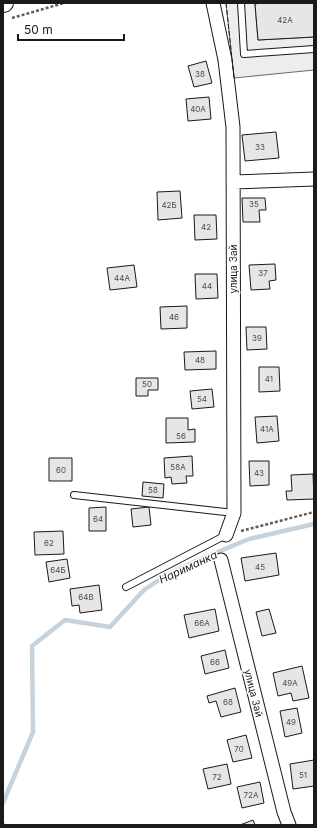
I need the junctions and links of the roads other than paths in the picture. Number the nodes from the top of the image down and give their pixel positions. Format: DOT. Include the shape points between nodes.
graph roads {
  1 [pos="214,3"];
  2 [pos="241,3"];
  3 [pos="314,49"];
  4 [pos="314,180"];
  5 [pos="232,182"];
  6 [pos="74,495"];
  7 [pos="234,513"];
  8 [pos="226,535"];
  9 [pos="221,560"];
  10 [pos="126,587"];
  11 [pos="289,825"];
  1 -- 5 [label="street, улица Зай" via="225,60 233,127"];
  2 -- 3 [label="lane" via="244,54"];
  4 -- 5 [label="street"];
  5 -- 7 [label="street, улица Зай"];
  6 -- 7 [label="lane"];
  7 -- 8 [label="street, улица Зай"];
  8 -- 10 [label="lane"];
  9 -- 11 [label="street, улица Зай"];
}
